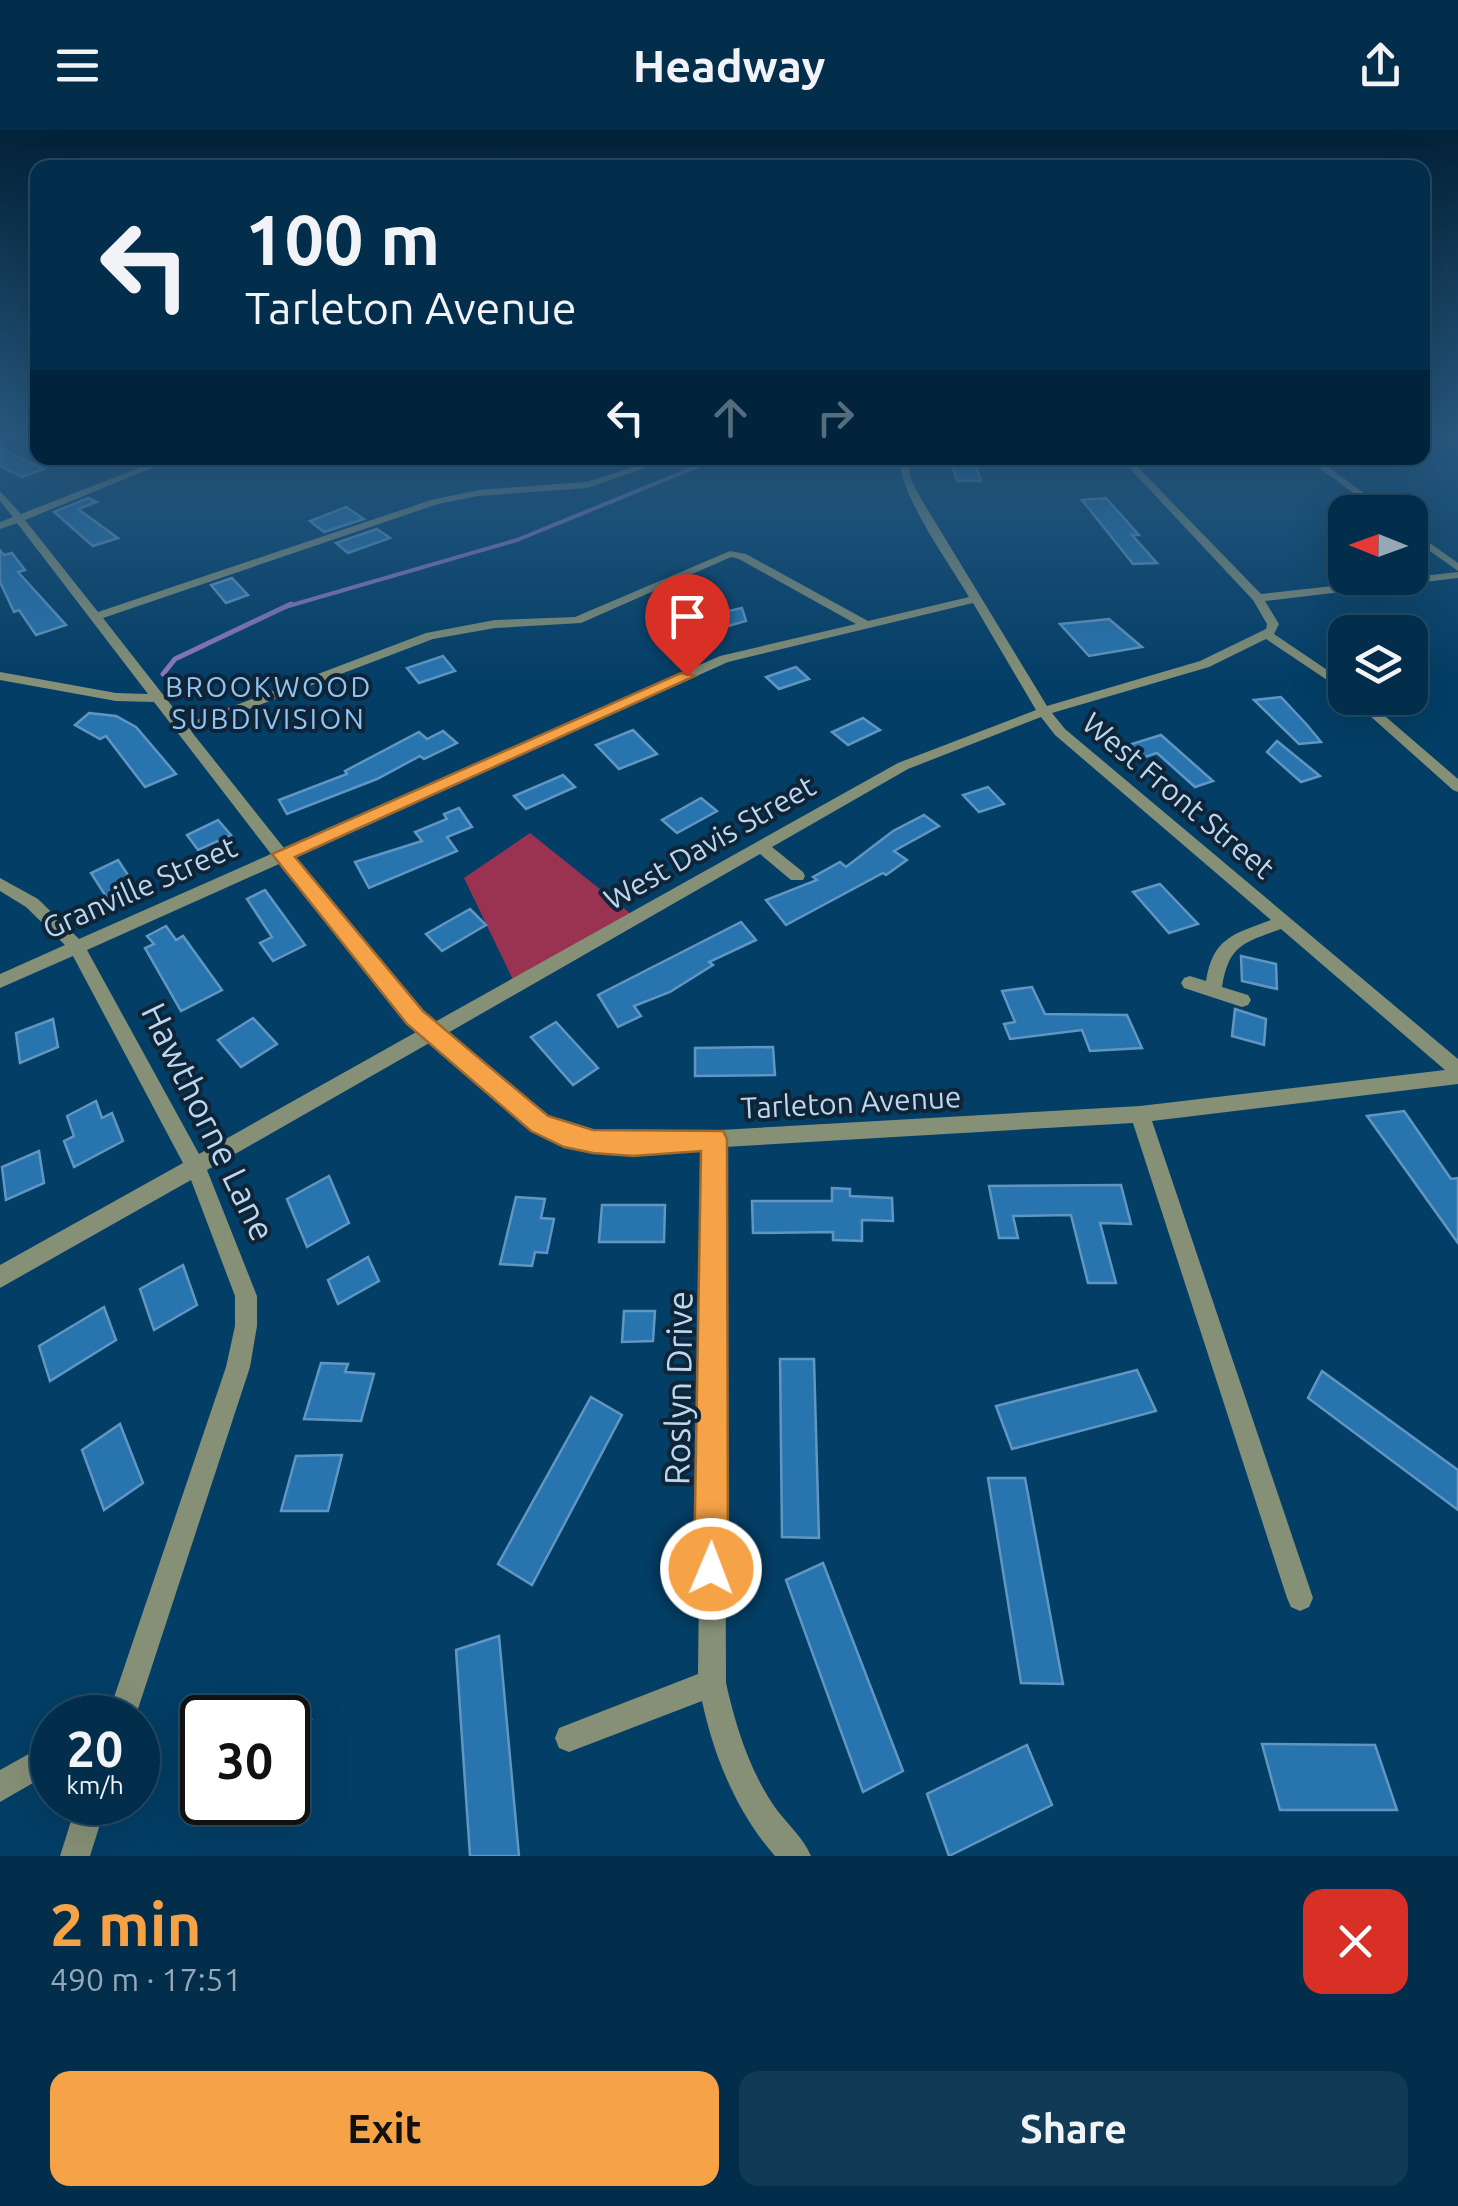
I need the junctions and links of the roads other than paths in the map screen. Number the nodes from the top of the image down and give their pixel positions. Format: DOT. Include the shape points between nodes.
graph roads {
  1 [pos="23,522"];
  2 [pos="377,522"];
  3 [pos="930,522"];
  4 [pos="1185,522"];
  5 [pos="1428,547"];
  6 [pos="1458,571"];
  7 [pos="1258,598"];
  8 [pos="977,599"];
  9 [pos="98,616"];
  10 [pos="864,624"];
  11 [pos="1266,634"];
  12 [pos="0,676"];
  13 [pos="1328,676"];
  14 [pos="161,698"];
  15 [pos="1042,711"];
  16 [pos="1377,715"];
  17 [pos="186,728"];
  18 [pos="1458,787"];
  19 [pos="760,846"];
  20 [pos="282,854"];
  21 [pos="797,876"];
  22 [pos="0,884"];
  23 [pos="1283,922"];
  24 [pos="77,947"];
  25 [pos="0,981"];
  26 [pos="1190,983"];
  27 [pos="1213,990"];
  28 [pos="1242,1000"];
  29 [pos="432,1029"];
  30 [pos="1458,1073"];
  31 [pos="1140,1114"];
  32 [pos="714,1139"];
  33 [pos="196,1166"];
  34 [pos="0,1278"];
  35 [pos="1300,1598"];
  36 [pos="712,1683"];
  37 [pos="128,1695"];
  38 [pos="569,1738"];
  39 [pos="30,1769"];
  40 [pos="0,1787"];
  41 [pos="85,1825"];
  42 [pos="75,1856"];
  43 [pos="796,1856"];
  1 -- 9 [label="street, Tarleton Avenue"];
  2 -- 9 [label="street"];
  3 -- 8 [label="street, West Front Street"];
  4 -- 7 [label="street"];
  5 -- 6 [label="street"];
  6 -- 7 [label="street" via="1378,588"];
  7 -- 11 [label="street" via="1274,624"];
  8 -- 10 [label="street, Granville Street"];
  8 -- 15 [label="street, West Front Street"];
  9 -- 14 [label="street, Tarleton Avenue"];
  10 -- 17 [label="street" via="730,554 577,620 430,636"];
  10 -- 20 [label="street, Granville Street" via="724,659"];
  11 -- 13 [label="street"];
  11 -- 15 [label="street, West Davis Street" via="1209,663"];
  12 -- 14 [label="street" via="116,697"];
  14 -- 17 [label="street, Tarleton Avenue"];
  15 -- 19 [label="street, West Davis Street" via="903,766"];
  15 -- 23 [label="street, West Front Street" via="1073,746"];
  16 -- 18 [label="street"];
  17 -- 20 [label="street, Tarleton Avenue"];
  19 -- 21 [label="street"];
  19 -- 29 [label="street, West Davis Street"];
  20 -- 24 [label="street, Granville Street"];
  20 -- 29 [label="street, Tarleton Avenue" via="415,1018"];
  22 -- 24 [label="street, Hawthorne Lane" via="32,903"];
  23 -- 27 [label="street" via="1225,945"];
  23 -- 30 [label="street, West Front Street"];
  24 -- 25 [label="street, Granville Street"];
  24 -- 33 [label="street, Hawthorne Lane"];
  26 -- 27 [label="street"];
  27 -- 28 [label="street"];
  29 -- 32 [label="street, Tarleton Avenue" via="540,1124 564,1136 633,1144"];
  29 -- 33 [label="street, West Davis Street"];
  30 -- 31 [label="street, Tarleton Avenue"];
  31 -- 32 [label="street, Tarleton Avenue"];
  31 -- 35 [label="street"];
  32 -- 36 [label="street, Roslyn Drive"];
  33 -- 34 [label="street, West Davis Street"];
  33 -- 37 [label="street, Hawthorne Lane" via="239,1270 246,1326"];
  36 -- 38 [label="street"];
  36 -- 43 [label="street, Roslyn Drive" via="732,1759 770,1830"];
  39 -- 40 [label="street"];
  41 -- 42 [label="street"];
}
